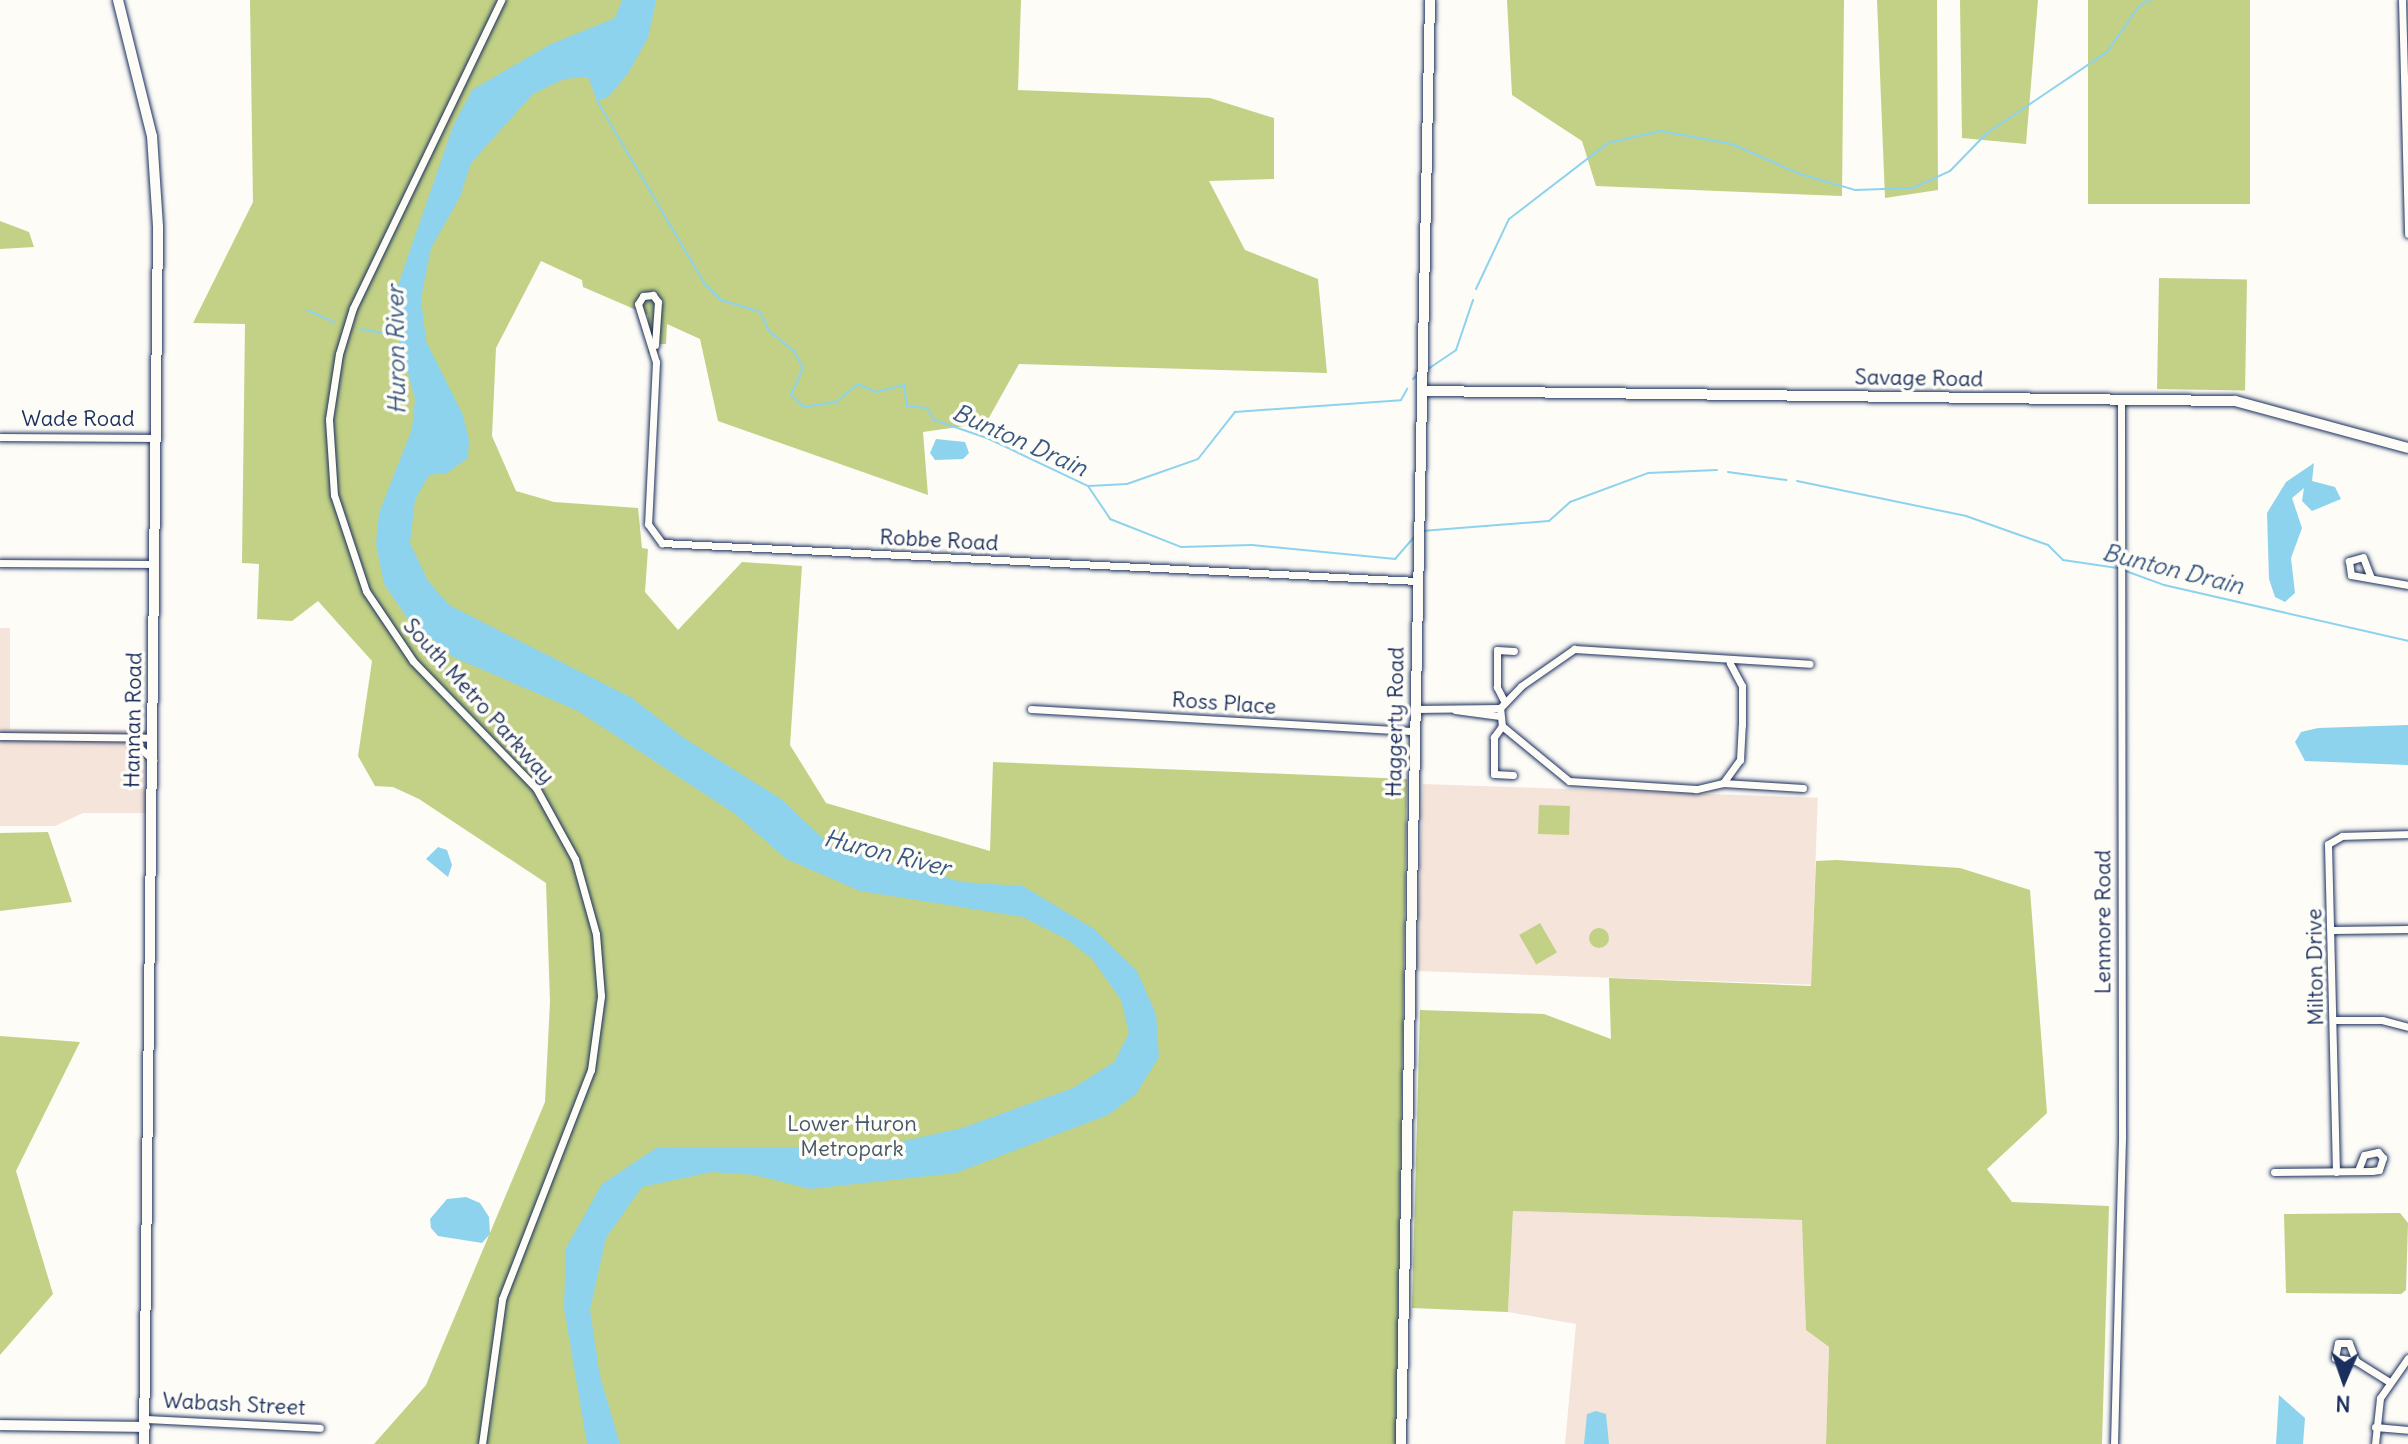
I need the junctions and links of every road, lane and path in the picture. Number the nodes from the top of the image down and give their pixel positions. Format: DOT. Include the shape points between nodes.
graph roads {
  1 [pos="118,0"];
  2 [pos="501,0"];
  3 [pos="1430,0"];
  4 [pos="2402,0"];
  5 [pos="2408,234"];
  6 [pos="655,345"];
  7 [pos="1424,391"];
  8 [pos="2121,400"];
  9 [pos="0,437"];
  10 [pos="156,438"];
  11 [pos="2408,448"];
  12 [pos="0,563"];
  13 [pos="154,564"];
  14 [pos="2371,578"];
  15 [pos="1418,581"];
  16 [pos="2408,585"];
  17 [pos="1514,651"];
  18 [pos="1730,663"];
  19 [pos="1810,664"];
  20 [pos="1501,708"];
  21 [pos="1031,709"];
  22 [pos="1415,709"];
  23 [pos="1502,726"];
  24 [pos="1415,731"];
  25 [pos="0,736"];
  26 [pos="153,738"];
  27 [pos="131,740"];
  28 [pos="153,760"];
  29 [pos="1513,775"];
  30 [pos="1723,783"];
  31 [pos="1803,788"];
  32 [pos="2408,834"];
  33 [pos="2408,929"];
  34 [pos="2333,930"];
  35 [pos="2334,1020"];
  36 [pos="2408,1027"];
  37 [pos="2358,1171"];
  38 [pos="2274,1172"];
  39 [pos="2336,1172"];
  40 [pos="2408,1358"];
  41 [pos="2356,1361"];
  42 [pos="2389,1382"];
  43 [pos="145,1423"];
  44 [pos="0,1425"];
  45 [pos="2375,1427"];
  46 [pos="320,1428"];
  47 [pos="2408,1430"];
  48 [pos="144,1444"];
  49 [pos="482,1444"];
  50 [pos="1401,1444"];
  51 [pos="2114,1444"];
  52 [pos="2375,1444"];
  1 -- 10 [label="street, Hannan Road" via="154,150"];
  2 -- 49 [label="street, South Metro Parkway" via="353,308 329,419 334,495 366,591 413,661 508,754 542,797 575,859 596,934 600,1019 591,1070 502,1299"];
  3 -- 7 [label="street, Haggerty Road"];
  4 -- 5 [label="street"];
  6 -- 6 [label="street, Robbe Road" via="658,302 653,295 643,296 638,304"];
  6 -- 15 [label="street, Robbe Road" via="648,524 662,543"];
  7 -- 8 [label="street, Savage Road"];
  7 -- 15 [label="street, Haggerty Road"];
  8 -- 11 [label="street, Savage Road" via="2258,405"];
  8 -- 51 [label="street, Lenmore Road" via="2122,1135"];
  9 -- 10 [label="street, Wade Road"];
  10 -- 13 [label="street, Hannan Road"];
  12 -- 13 [label="street"];
  13 -- 26 [label="street, Hannan Road"];
  14 -- 16 [label="street"];
  15 -- 22 [label="street, Haggerty Road"];
  17 -- 20 [label="street" via="1497,650"];
  18 -- 19 [label="street"];
  18 -- 20 [label="street" via="1692,653 1574,649"];
  18 -- 30 [label="street" via="1742,686 1740,760"];
  20 -- 22 [label="street"];
  20 -- 23 [label="street"];
  21 -- 24 [label="street, Ross Place"];
  22 -- 24 [label="street, Haggerty Road"];
  23 -- 29 [label="street" via="1494,737 1494,774"];
  23 -- 30 [label="street" via="1569,781 1696,789"];
  24 -- 50 [label="street, Haggerty Road"];
  25 -- 27 [label="street"];
  26 -- 27 [label="street"];
  26 -- 28 [label="street, Hannan Road"];
  27 -- 28 [label="street"];
  28 -- 43 [label="street, Hannan Road"];
  30 -- 31 [label="street"];
  32 -- 34 [label="street, Milton Drive" via="2342,836 2328,844"];
  33 -- 34 [label="street"];
  34 -- 35 [label="street, Milton Drive"];
  35 -- 36 [label="street" via="2382,1020"];
  35 -- 39 [label="street, Milton Drive"];
  37 -- 39 [label="street"];
  38 -- 39 [label="street"];
  40 -- 42 [label="street"];
  41 -- 42 [label="street"];
  42 -- 45 [label="street"];
  43 -- 44 [label="street, Wabash Street"];
  43 -- 46 [label="street, Wabash Street"];
  43 -- 48 [label="street, Hannan Road"];
  45 -- 47 [label="street"];
  45 -- 52 [label="street"];
}
